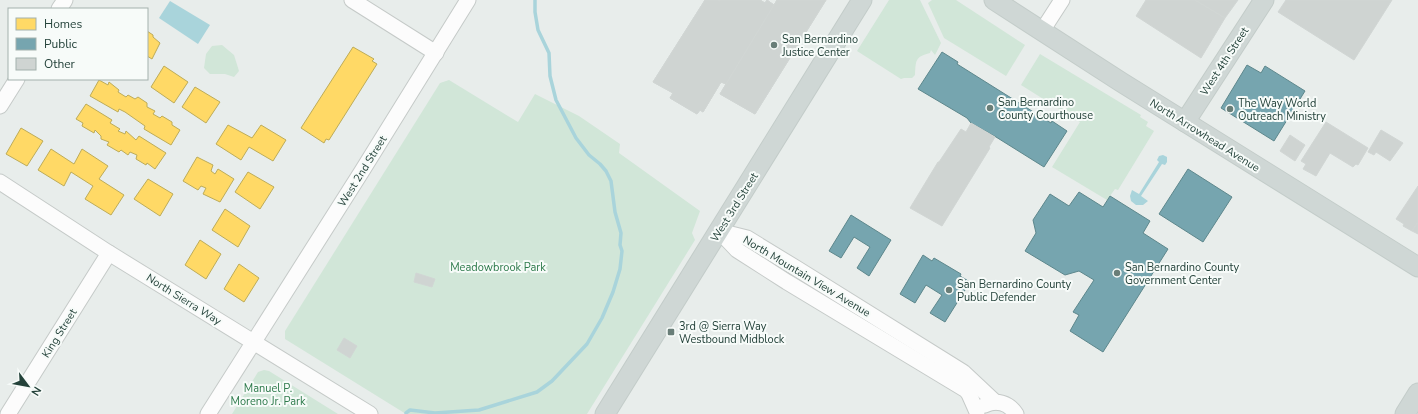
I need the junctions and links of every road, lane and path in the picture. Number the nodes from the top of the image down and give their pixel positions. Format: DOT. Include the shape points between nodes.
graph roads {
  1 [pos="352,0"];
  2 [pos="468,0"];
  3 [pos="862,0"];
  4 [pos="994,0"];
  5 [pos="1062,0"];
  6 [pos="1264,0"];
  7 [pos="1042,31"];
  8 [pos="436,53"];
  9 [pos="16,80"];
  10 [pos="0,106"];
  11 [pos="1185,122"];
  12 [pos="0,182"];
  13 [pos="720,231"];
  14 [pos="109,253"];
  15 [pos="1418,267"];
  16 [pos="255,342"];
  17 [pos="1418,393"];
  18 [pos="995,402"];
  19 [pos="977,413"];
  20 [pos="8,414"];
  21 [pos="208,414"];
  22 [pos="370,414"];
  23 [pos="605,414"];
  24 [pos="1016,414"];
  25 [pos="1405,414"];
  1 -- 8 [label="street"];
  2 -- 8 [label="street, West 2nd Street"];
  3 -- 13 [label="main road, West 3rd Street"];
  4 -- 7 [label="main road, North Arrowhead Avenue"];
  5 -- 7 [label="street"];
  6 -- 11 [label="main road, West 4th Street"];
  7 -- 11 [label="main road, North Arrowhead Avenue"];
  8 -- 16 [label="street, West 2nd Street"];
  9 -- 10 [label="street"];
  11 -- 15 [label="main road, North Arrowhead Avenue"];
  12 -- 14 [label="street, North Sierra Way"];
  13 -- 18 [label="street, North Mountain View Avenue" via="747,238 963,372"];
  13 -- 19 [label="street, North Mountain View Avenue" via="743,254 966,390"];
  13 -- 23 [label="main road, West 3rd Street"];
  14 -- 16 [label="street, North Sierra Way"];
  14 -- 20 [label="street, King Street"];
  16 -- 21 [label="street, West 2nd Street"];
  16 -- 22 [label="street, North Sierra Way"];
  17 -- 25 [label="main road"];
  18 -- 19 [label="street" via="982,407"];
  18 -- 24 [label="street, North Mountain View Avenue" via="1009,406"];
}
